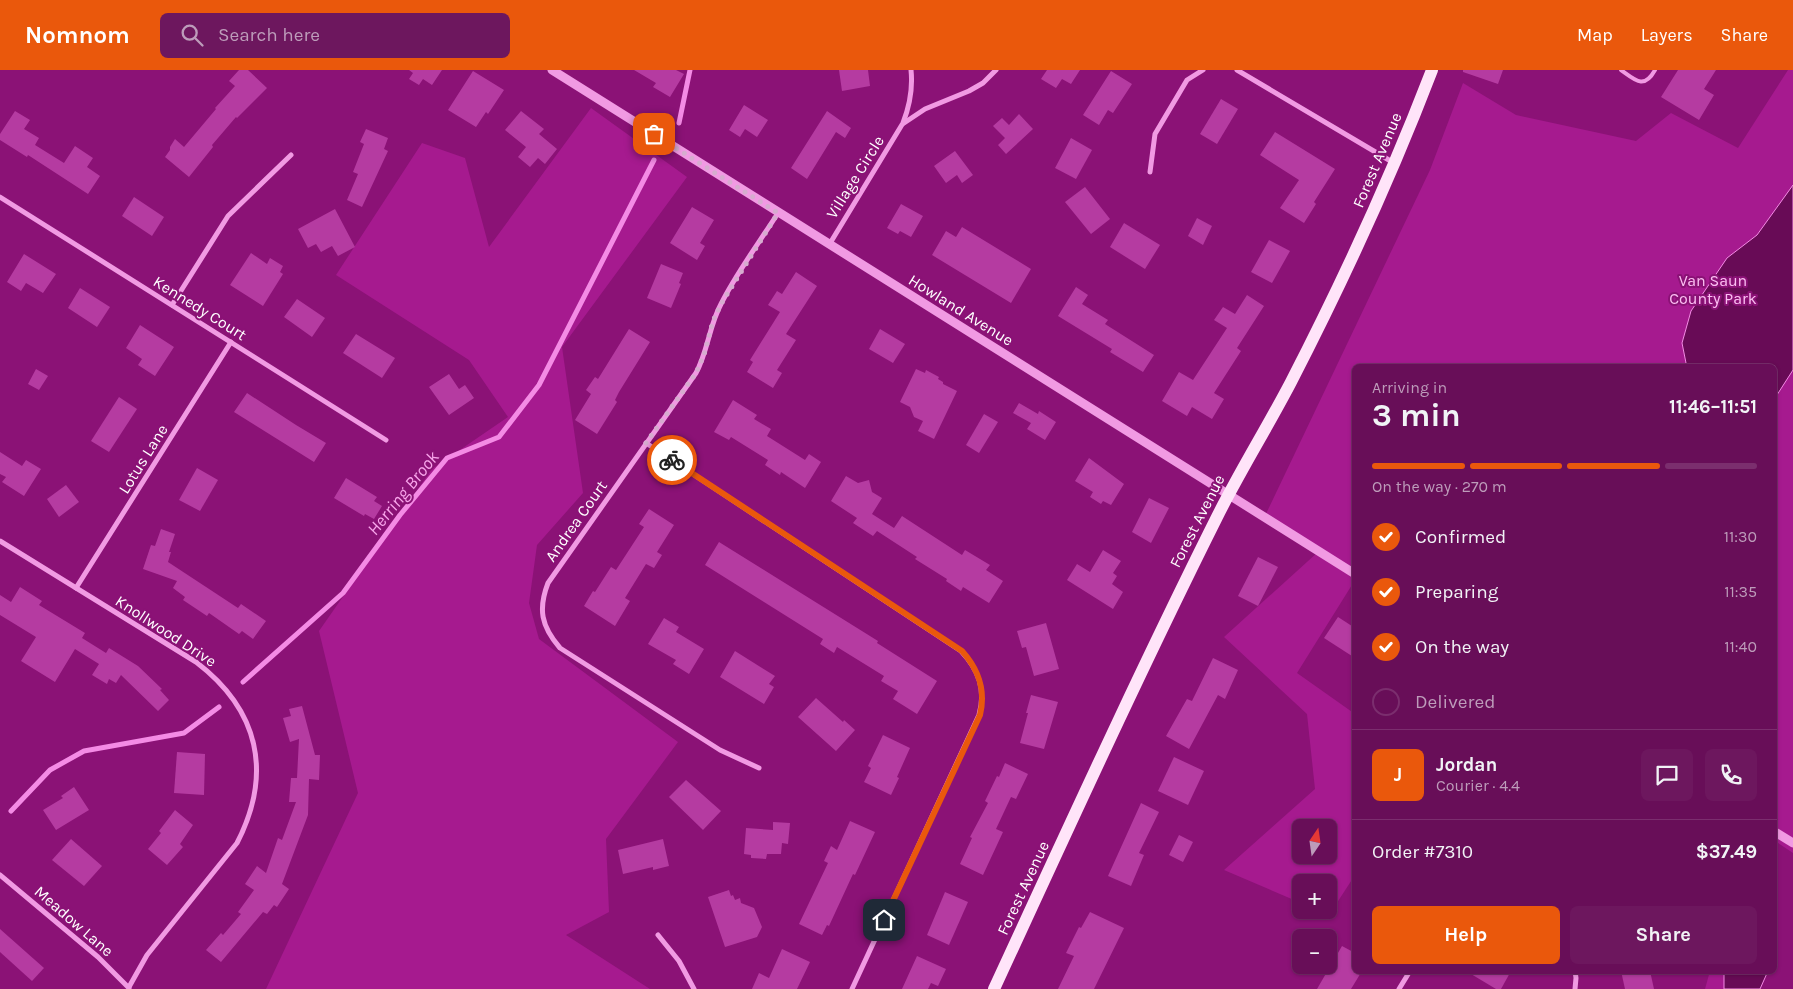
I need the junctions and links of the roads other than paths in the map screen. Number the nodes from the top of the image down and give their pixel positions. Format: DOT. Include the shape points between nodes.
graph roads {
  1 [pos="552,70"];
  2 [pos="911,70"];
  3 [pos="996,70"];
  4 [pos="1203,70"];
  5 [pos="1237,70"];
  6 [pos="1432,70"];
  7 [pos="1620,70"];
  8 [pos="1655,70"];
  9 [pos="903,123"];
  10 [pos="291,155"];
  11 [pos="1394,163"];
  12 [pos="1150,172"];
  13 [pos="0,197"];
  14 [pos="778,213"];
  15 [pos="828,245"];
  16 [pos="172,305"];
  17 [pos="231,342"];
  18 [pos="386,440"];
  19 [pos="646,443"];
  20 [pos="1228,496"];
  21 [pos="0,541"];
  22 [pos="1352,572"];
  23 [pos="76,588"];
  24 [pos="760,768"];
  25 [pos="1777,833"];
  26 [pos="1793,842"];
  27 [pos="0,874"];
  28 [pos="658,935"];
  29 [pos="1408,974"];
  30 [pos="1575,974"];
  31 [pos="129,988"];
  32 [pos="694,989"];
  33 [pos="852,989"];
  34 [pos="994,989"];
  35 [pos="1400,989"];
  36 [pos="1575,989"];
  1 -- 14 [label="street, Howland Avenue"];
  2 -- 9 [label="street" via="910,105"];
  3 -- 9 [label="street" via="969,92 925,109"];
  4 -- 12 [label="street" via="1187,80 1154,134"];
  5 -- 11 [label="street"];
  6 -- 11 [label="main road, Forest Avenue"];
  7 -- 8 [label="lane" via="1640,82 1650,78"];
  9 -- 15 [label="street, Village Circle"];
  10 -- 16 [label="street" via="228,216"];
  11 -- 20 [label="main road, Forest Avenue" via="1290,384"];
  13 -- 16 [label="street, Kennedy Court"];
  14 -- 15 [label="street, Howland Avenue"];
  14 -- 19 [label="street, Andrea Court" via="721,304 696,373"];
  15 -- 20 [label="street, Howland Avenue"];
  16 -- 17 [label="street, Kennedy Court"];
  17 -- 18 [label="street, Kennedy Court"];
  17 -- 23 [label="street, Lotus Lane"];
  19 -- 24 [label="street, Andrea Court" via="548,583 543,597 545,626 560,648 720,750"];
  19 -- 33 [label="street" via="962,651 979,675 982,690 980,715"];
  20 -- 22 [label="street, Howland Avenue"];
  20 -- 34 [label="main road, Forest Avenue" via="1149,654"];
  21 -- 23 [label="street, Knollwood Drive"];
  23 -- 31 [label="street, Knollwood Drive" via="212,674 240,708 255,751 257,774 247,823 236,843 147,955"];
  25 -- 26 [label="street"];
  27 -- 31 [label="street, Meadow Lane"];
  28 -- 32 [label="street" via="679,961"];
  29 -- 35 [label="street"];
  30 -- 36 [label="street"];
}
